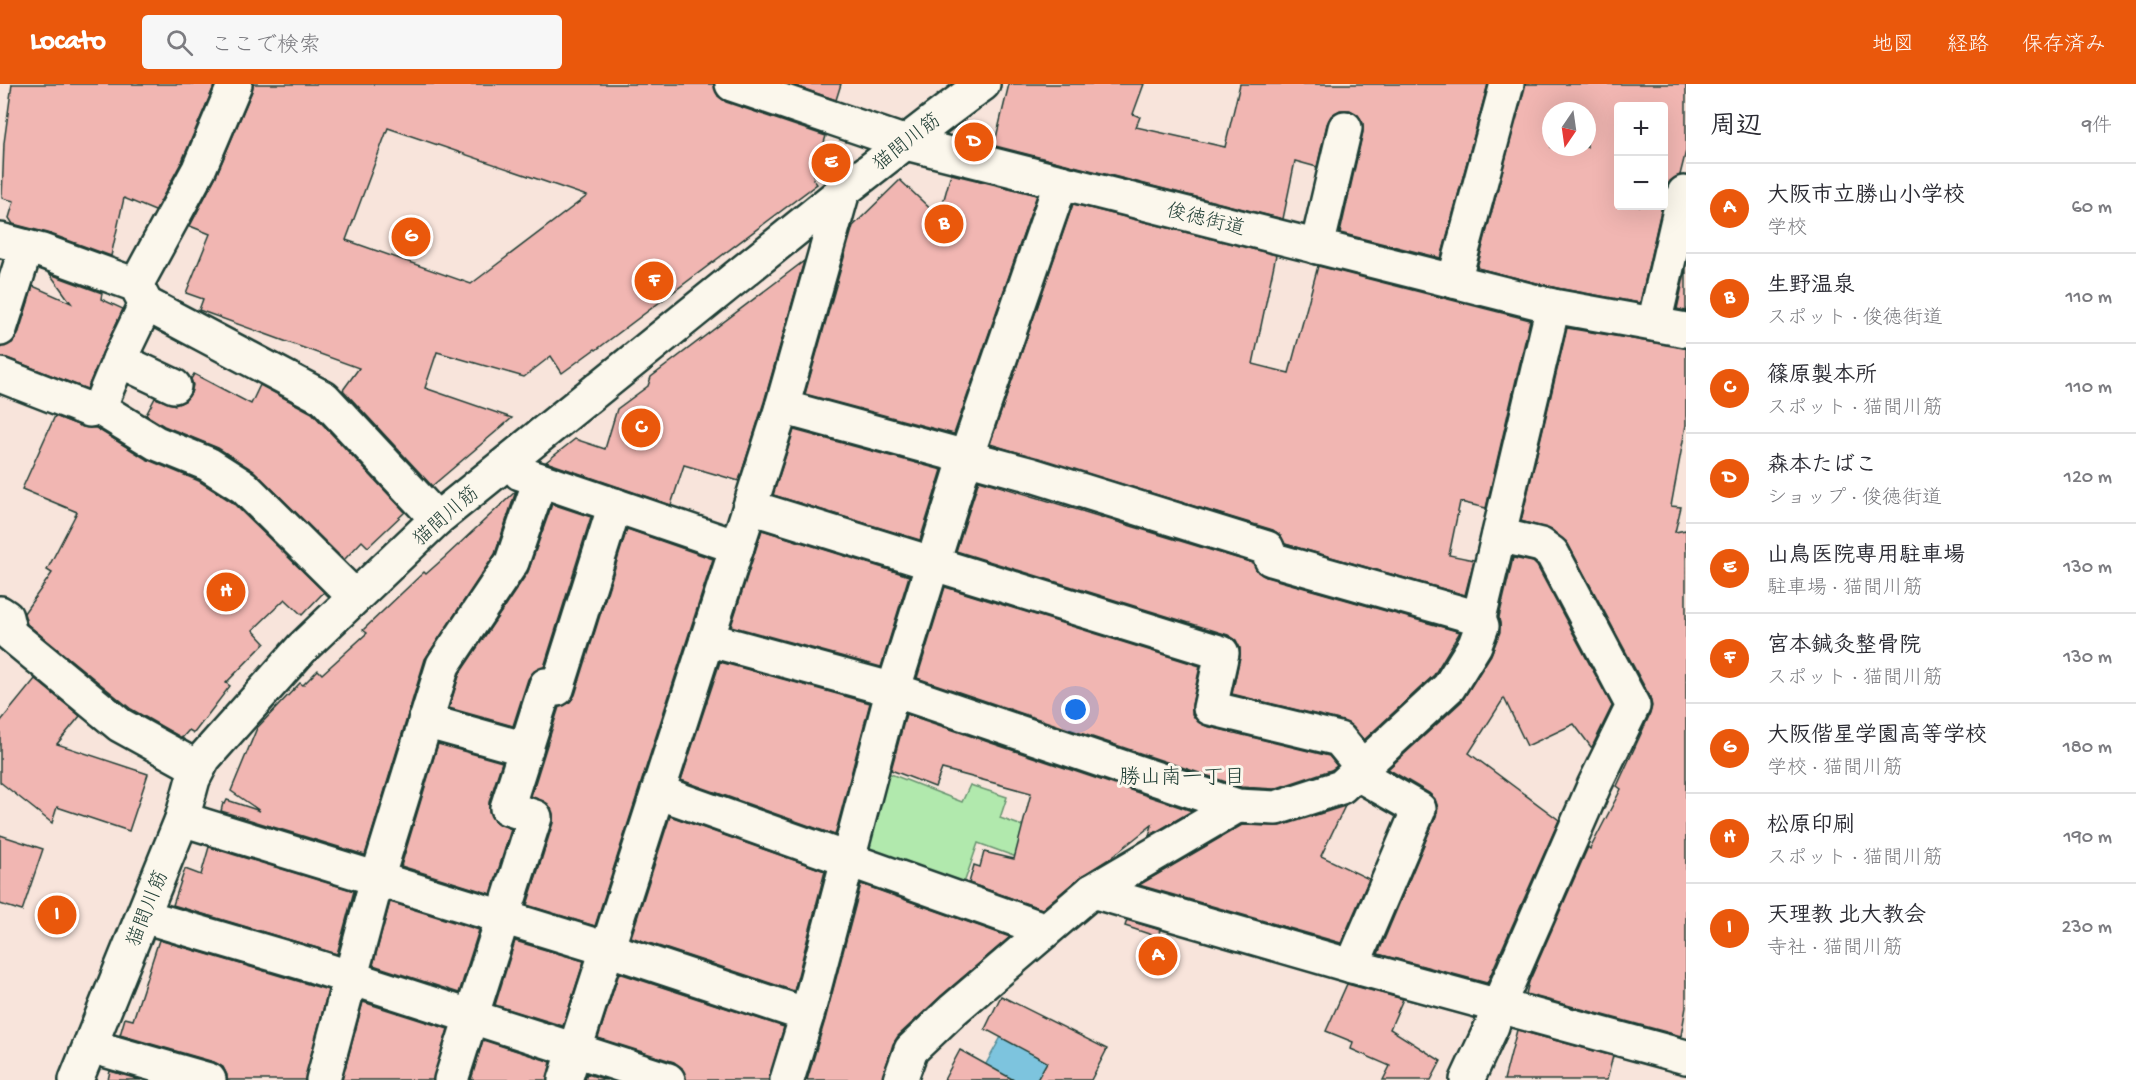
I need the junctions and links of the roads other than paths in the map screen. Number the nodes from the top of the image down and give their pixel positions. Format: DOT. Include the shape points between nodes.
graph roads {
  1 [pos="235,84"];
  2 [pos="732,84"];
  3 [pos="945,84"];
  4 [pos="982,84"];
  5 [pos="1507,84"];
  6 [pos="934,119"];
  7 [pos="1345,128"];
  8 [pos="906,143"];
  9 [pos="1061,182"];
  10 [pos="843,191"];
  11 [pos="1684,193"];
  12 [pos="13,244"];
  13 [pos="1317,247"];
  14 [pos="1454,281"];
  15 [pos="141,295"];
  16 [pos="1553,306"];
  17 [pos="1654,324"];
  18 [pos="0,329"];
  19 [pos="1686,330"];
  20 [pos="119,360"];
  21 [pos="0,375"];
  22 [pos="174,386"];
  23 [pos="782,407"];
  24 [pos="99,408"];
  25 [pos="966,457"];
  26 [pos="502,467"];
  27 [pos="540,480"];
  28 [pos="615,505"];
  29 [pos="750,507"];
  30 [pos="437,519"];
  31 [pos="1499,536"];
  32 [pos="737,547"];
  33 [pos="933,565"];
  34 [pos="355,597"];
  35 [pos="0,613"];
  36 [pos="1479,618"];
  37 [pos="707,639"];
  38 [pos="894,690"];
  39 [pos="425,722"];
  40 [pos="525,749"];
  41 [pos="198,768"];
  42 [pos="1359,770"];
  43 [pos="658,792"];
  44 [pos="1237,806"];
  45 [pos="182,819"];
  46 [pos="848,859"];
  47 [pos="377,879"];
  48 [pos="1092,891"];
  49 [pos="143,916"];
  50 [pos="503,917"];
  51 [pos="1046,930"];
  52 [pos="608,949"];
  53 [pos="1352,966"];
  54 [pos="351,978"];
  55 [pos="1498,1006"];
  56 [pos="807,1015"];
  57 [pos="471,1016"];
  58 [pos="90,1046"];
  59 [pos="1686,1056"];
  60 [pos="570,1065"];
  61 [pos="76,1080"];
  62 [pos="208,1080"];
  63 [pos="323,1080"];
  64 [pos="451,1080"];
  65 [pos="668,1080"];
  66 [pos="787,1080"];
  67 [pos="900,1080"];
  68 [pos="1467,1080"];
  1 -- 15 [label="street"];
  2 -- 8 [label="street, 俊徳街道"];
  3 -- 6 [label="street"];
  4 -- 6 [label="street, 猫間川筋"];
  5 -- 14 [label="street"];
  6 -- 8 [label="street, 猫間川筋"];
  7 -- 13 [label="street"];
  8 -- 9 [label="street, 俊徳街道"];
  8 -- 10 [label="street, 猫間川筋"];
  9 -- 13 [label="street, 俊徳街道"];
  9 -- 25 [label="street"];
  10 -- 23 [label="street"];
  10 -- 26 [label="street, 猫間川筋"];
  11 -- 17 [label="street"];
  12 -- 15 [label="street" via="42,251"];
  12 -- 18 [label="street"];
  13 -- 14 [label="street, 俊徳街道"];
  14 -- 16 [label="street, 俊徳街道"];
  15 -- 20 [label="street"];
  15 -- 30 [label="street" via="324,398"];
  16 -- 17 [label="street, 俊徳街道"];
  16 -- 31 [label="street"];
  17 -- 19 [label="street, 俊徳街道"];
  20 -- 22 [label="street"];
  20 -- 24 [label="street"];
  21 -- 24 [label="street" via="90,410"];
  23 -- 25 [label="street"];
  23 -- 29 [label="street"];
  24 -- 34 [label="street" via="156,443 208,464 244,487"];
  25 -- 33 [label="street"];
  25 -- 36 [label="street" via="1267,548 1270,559"];
  26 -- 27 [label="street"];
  26 -- 30 [label="street, 猫間川筋"];
  27 -- 28 [label="street"];
  27 -- 39 [label="street" via="512,562 443,665"];
  28 -- 32 [label="street"];
  28 -- 40 [label="street" via="557,689 546,685"];
  29 -- 32 [label="street"];
  29 -- 33 [label="street"];
  30 -- 34 [label="street, 猫間川筋"];
  31 -- 36 [label="street"];
  31 -- 55 [label="street" via="1541,545 1552,553 1633,706"];
  32 -- 37 [label="street"];
  33 -- 38 [label="street"];
  33 -- 42 [label="street" via="1222,653 1210,708 1339,739"];
  34 -- 41 [label="street, 猫間川筋" via="302,648"];
  35 -- 41 [label="street" via="6,617 10,634 120,725"];
  36 -- 42 [label="street" via="1482,626 1475,645 1449,687"];
  37 -- 38 [label="street"];
  37 -- 43 [label="street"];
  38 -- 44 [label="street"];
  38 -- 46 [label="street"];
  39 -- 40 [label="street"];
  39 -- 47 [label="street"];
  40 -- 50 [label="street" via="507,808 535,817"];
  41 -- 45 [label="street, 猫間川筋"];
  42 -- 44 [label="street" via="1341,787 1276,808"];
  42 -- 53 [label="street" via="1419,809"];
  43 -- 46 [label="street"];
  43 -- 52 [label="street"];
  44 -- 48 [label="street"];
  45 -- 47 [label="street"];
  45 -- 49 [label="street, 猫間川筋"];
  46 -- 51 [label="street"];
  46 -- 56 [label="street"];
  47 -- 50 [label="street"];
  47 -- 54 [label="street"];
  48 -- 51 [label="street"];
  48 -- 53 [label="street"];
  49 -- 54 [label="street"];
  49 -- 58 [label="street, 猫間川筋"];
  50 -- 52 [label="street"];
  50 -- 57 [label="street"];
  51 -- 67 [label="street" via="911,1050"];
  52 -- 56 [label="street"];
  52 -- 60 [label="street"];
  53 -- 55 [label="street"];
  54 -- 57 [label="street"];
  54 -- 63 [label="street"];
  55 -- 59 [label="street"];
  55 -- 68 [label="street"];
  56 -- 66 [label="street"];
  57 -- 60 [label="street"];
  57 -- 64 [label="street"];
  58 -- 61 [label="street, 猫間川筋"];
  58 -- 62 [label="street"];
  60 -- 65 [label="street"];
}
